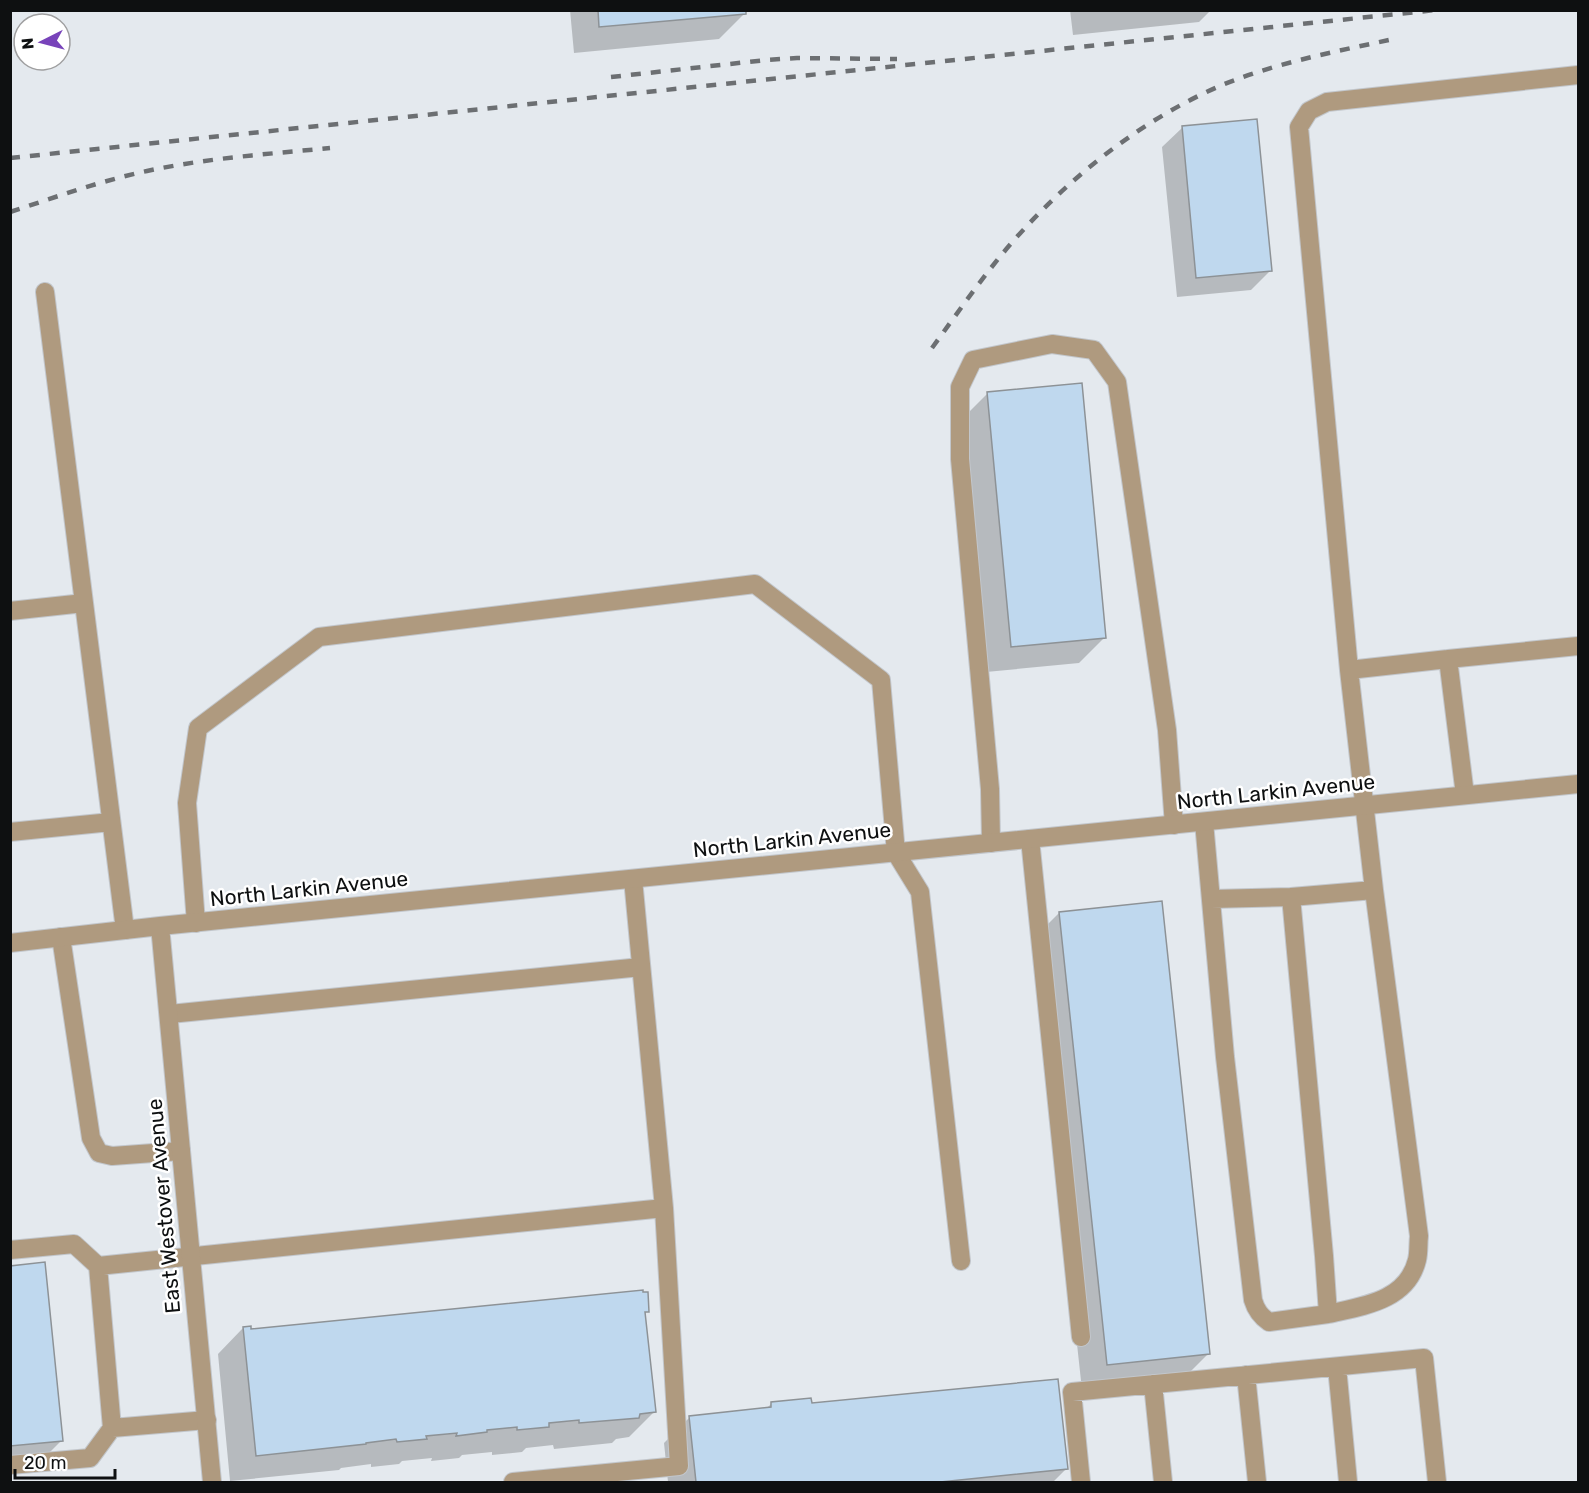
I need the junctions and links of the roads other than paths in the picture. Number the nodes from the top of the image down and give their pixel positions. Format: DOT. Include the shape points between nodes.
graph roads {
  1 [pos="1578,75"];
  2 [pos="45,292"];
  3 [pos="84,603"];
  4 [pos="10,610"];
  5 [pos="1578,646"];
  6 [pos="1448,659"];
  7 [pos="1349,670"];
  8 [pos="1578,784"];
  9 [pos="1465,795"];
  10 [pos="1364,806"];
  11 [pos="111,822"];
  12 [pos="1204,822"];
  13 [pos="1174,825"];
  14 [pos="10,832"];
  15 [pos="1030,839"];
  16 [pos="991,843"];
  17 [pos="896,852"];
  18 [pos="633,879"];
  19 [pos="1374,890"];
  20 [pos="1291,897"];
  21 [pos="1211,899"];
  22 [pos="196,923"];
  23 [pos="160,926"];
  24 [pos="125,930"];
  25 [pos="61,937"];
  26 [pos="10,943"];
  27 [pos="641,967"];
  28 [pos="170,1014"];
  29 [pos="181,1151"];
  30 [pos="664,1208"];
  31 [pos="10,1250"];
  32 [pos="191,1257"];
  33 [pos="961,1261"];
  34 [pos="98,1266"];
  35 [pos="1328,1314"];
  36 [pos="1081,1337"];
  37 [pos="1337,1367"];
  38 [pos="1246,1375"];
  39 [pos="1154,1384"];
  40 [pos="207,1420"];
  41 [pos="112,1428"];
  42 [pos="10,1465"];
  43 [pos="652,1476"];
  44 [pos="212,1482"];
  45 [pos="513,1482"];
  46 [pos="1081,1482"];
  47 [pos="1163,1482"];
  48 [pos="1257,1482"];
  49 [pos="1348,1482"];
  50 [pos="1437,1482"];
  1 -- 7 [label="street" via="1327,102 1309,111 1299,127"];
  2 -- 3 [label="street"];
  3 -- 4 [label="street"];
  3 -- 11 [label="street"];
  5 -- 6 [label="street"];
  6 -- 7 [label="street"];
  6 -- 9 [label="street"];
  7 -- 10 [label="street"];
  8 -- 9 [label="street, North Larkin Avenue"];
  9 -- 10 [label="street, North Larkin Avenue"];
  10 -- 12 [label="street, North Larkin Avenue"];
  10 -- 19 [label="street"];
  11 -- 14 [label="street"];
  11 -- 24 [label="street"];
  12 -- 13 [label="street, North Larkin Avenue"];
  12 -- 21 [label="street"];
  13 -- 15 [label="street, North Larkin Avenue"];
  13 -- 16 [label="street" via="1167,730 1117,382 1094,350 1052,344 973,360 960,387 960,459 990,789"];
  15 -- 16 [label="street, North Larkin Avenue"];
  15 -- 36 [label="street"];
  16 -- 17 [label="street, North Larkin Avenue"];
  17 -- 18 [label="street, North Larkin Avenue"];
  17 -- 22 [label="street" via="881,680 755,584 319,637 198,728 187,803"];
  17 -- 33 [label="street" via="920,892"];
  18 -- 22 [label="street, North Larkin Avenue"];
  18 -- 27 [label="street"];
  19 -- 20 [label="street"];
  19 -- 35 [label="street" via="1419,1236 1417,1260 1410,1278 1391,1296"];
  20 -- 21 [label="street"];
  20 -- 35 [label="street"];
  21 -- 35 [label="street" via="1253,1300 1269,1322"];
  22 -- 23 [label="street, North Larkin Avenue"];
  23 -- 24 [label="street, North Larkin Avenue"];
  23 -- 28 [label="street, East Westover Avenue"];
  24 -- 25 [label="street, North Larkin Avenue"];
  25 -- 26 [label="street, North Larkin Avenue"];
  25 -- 29 [label="street" via="91,1138 99,1153 112,1156"];
  27 -- 28 [label="street"];
  27 -- 30 [label="street"];
  28 -- 29 [label="street, East Westover Avenue"];
  29 -- 32 [label="street, East Westover Avenue"];
  30 -- 32 [label="street"];
  30 -- 43 [label="street" via="679,1466"];
  31 -- 34 [label="street" via="74,1244"];
  32 -- 34 [label="street"];
  32 -- 40 [label="street, East Westover Avenue"];
  34 -- 41 [label="street"];
  37 -- 38 [label="street"];
  37 -- 49 [label="street"];
  37 -- 50 [label="street" via="1424,1359"];
  38 -- 39 [label="street"];
  38 -- 48 [label="street"];
  39 -- 46 [label="street" via="1072,1392"];
  39 -- 47 [label="street"];
  40 -- 41 [label="street"];
  40 -- 44 [label="street, East Westover Avenue"];
  41 -- 42 [label="street" via="90,1458"];
  43 -- 45 [label="street"];
}
